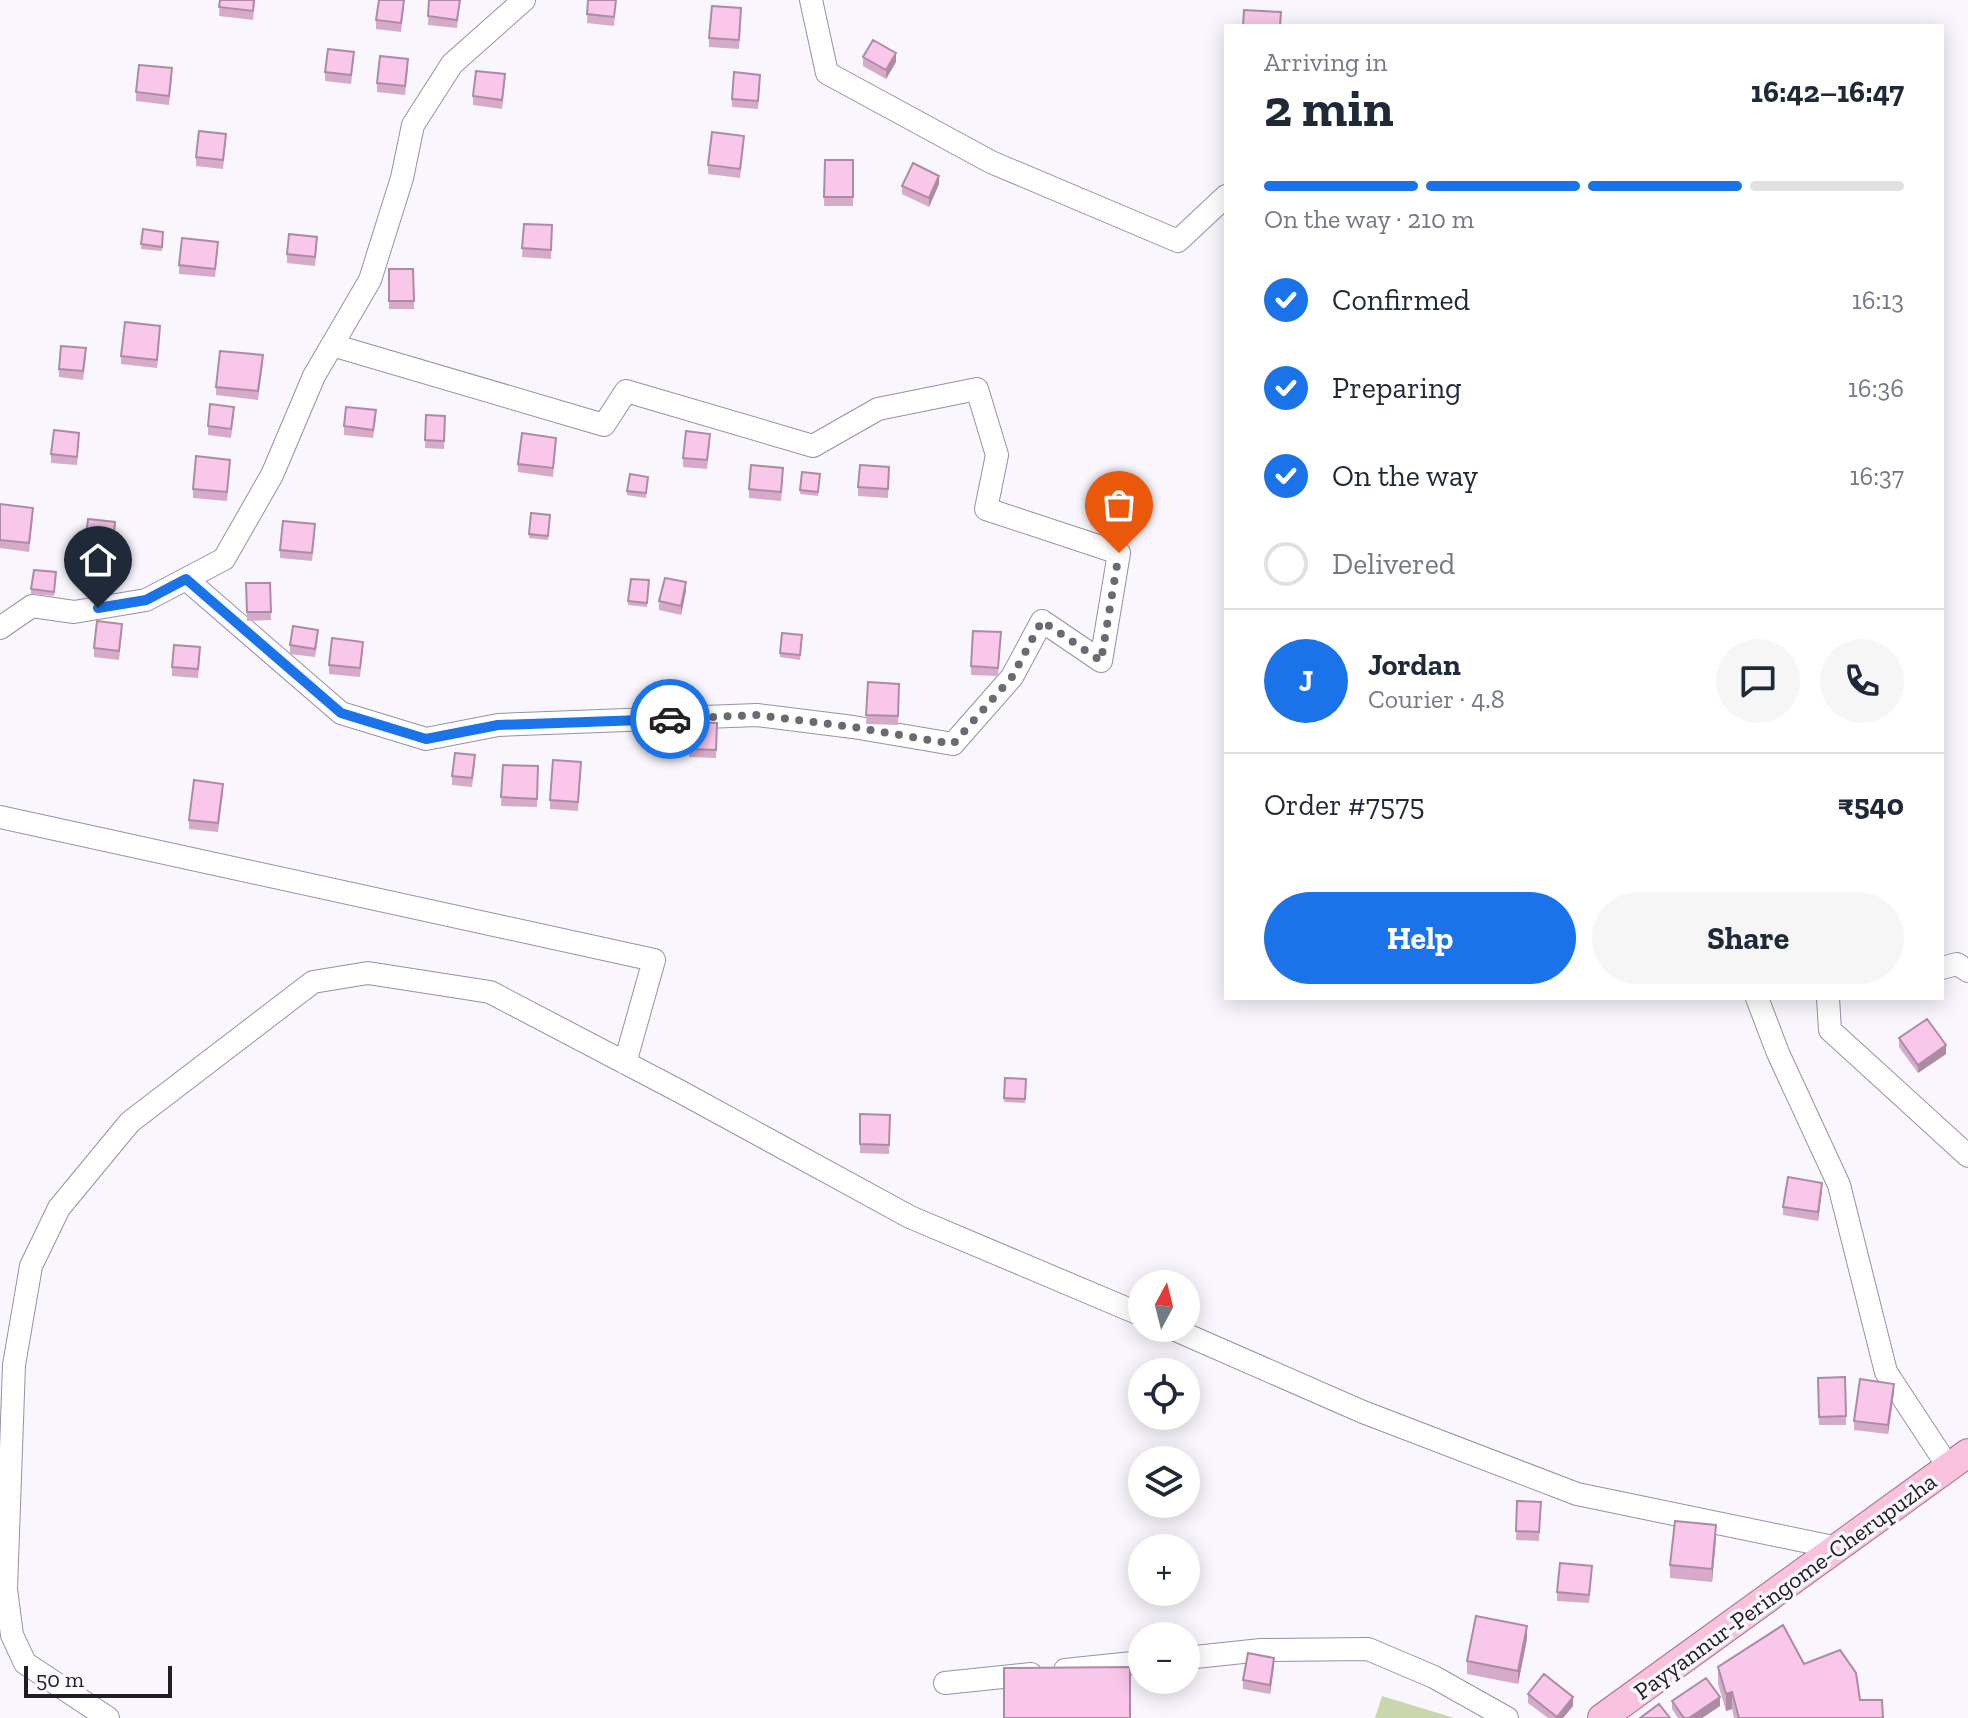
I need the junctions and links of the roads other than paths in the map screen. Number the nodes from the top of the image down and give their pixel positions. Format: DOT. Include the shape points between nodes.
graph roads {
  1 [pos="524,0"];
  2 [pos="811,0"];
  3 [pos="1224,198"];
  4 [pos="332,345"];
  5 [pos="186,579"];
  6 [pos="0,628"];
  7 [pos="0,817"];
  8 [pos="1944,967"];
  9 [pos="1968,971"];
  10 [pos="1758,1000"];
  11 [pos="1828,1000"];
  12 [pos="625,1063"];
  13 [pos="1968,1156"];
  14 [pos="1128,1309"];
  15 [pos="1200,1341"];
  16 [pos="1959,1461"];
  17 [pos="1838,1548"];
  18 [pos="6,1638"];
  19 [pos="1200,1657"];
  20 [pos="1128,1663"];
  21 [pos="945,1683"];
  22 [pos="108,1718"];
  23 [pos="1507,1718"];
  24 [pos="1602,1718"];
  1 -- 4 [label="street" via="452,64 413,125 370,280"];
  2 -- 3 [label="street" via="827,73 991,162 1178,241"];
  4 -- 5 [label="street" via="272,475 224,559"];
  4 -- 5 [label="street" via="604,425 626,391 813,446 878,409 977,389 997,455 986,509 1119,553 1101,661 1042,621 1012,677 953,744 757,715 498,725 426,739 341,713"];
  5 -- 6 [label="street" via="146,600 74,612 32,606"];
  7 -- 12 [label="street" via="654,960"];
  8 -- 9 [label="street" via="1957,964"];
  10 -- 16 [label="street" via="1839,1185 1886,1372"];
  11 -- 13 [label="street" via="1830,1030"];
  12 -- 14 [label="street" via="910,1217"];
  12 -- 18 [label="street" via="490,992 368,973 313,982 130,1122 59,1208 31,1266 14,1365"];
  15 -- 17 [label="street" via="1363,1412 1577,1494"];
  16 -- 17 [label="main road, Payyannur-Peringome-Cherupuzha"];
  17 -- 24 [label="main road, Payyannur-Peringome-Cherupuzha"];
  18 -- 22 [label="street" via="25,1663"];
  19 -- 23 [label="street" via="1368,1649 1434,1677"];
  20 -- 21 [label="street"];
}
